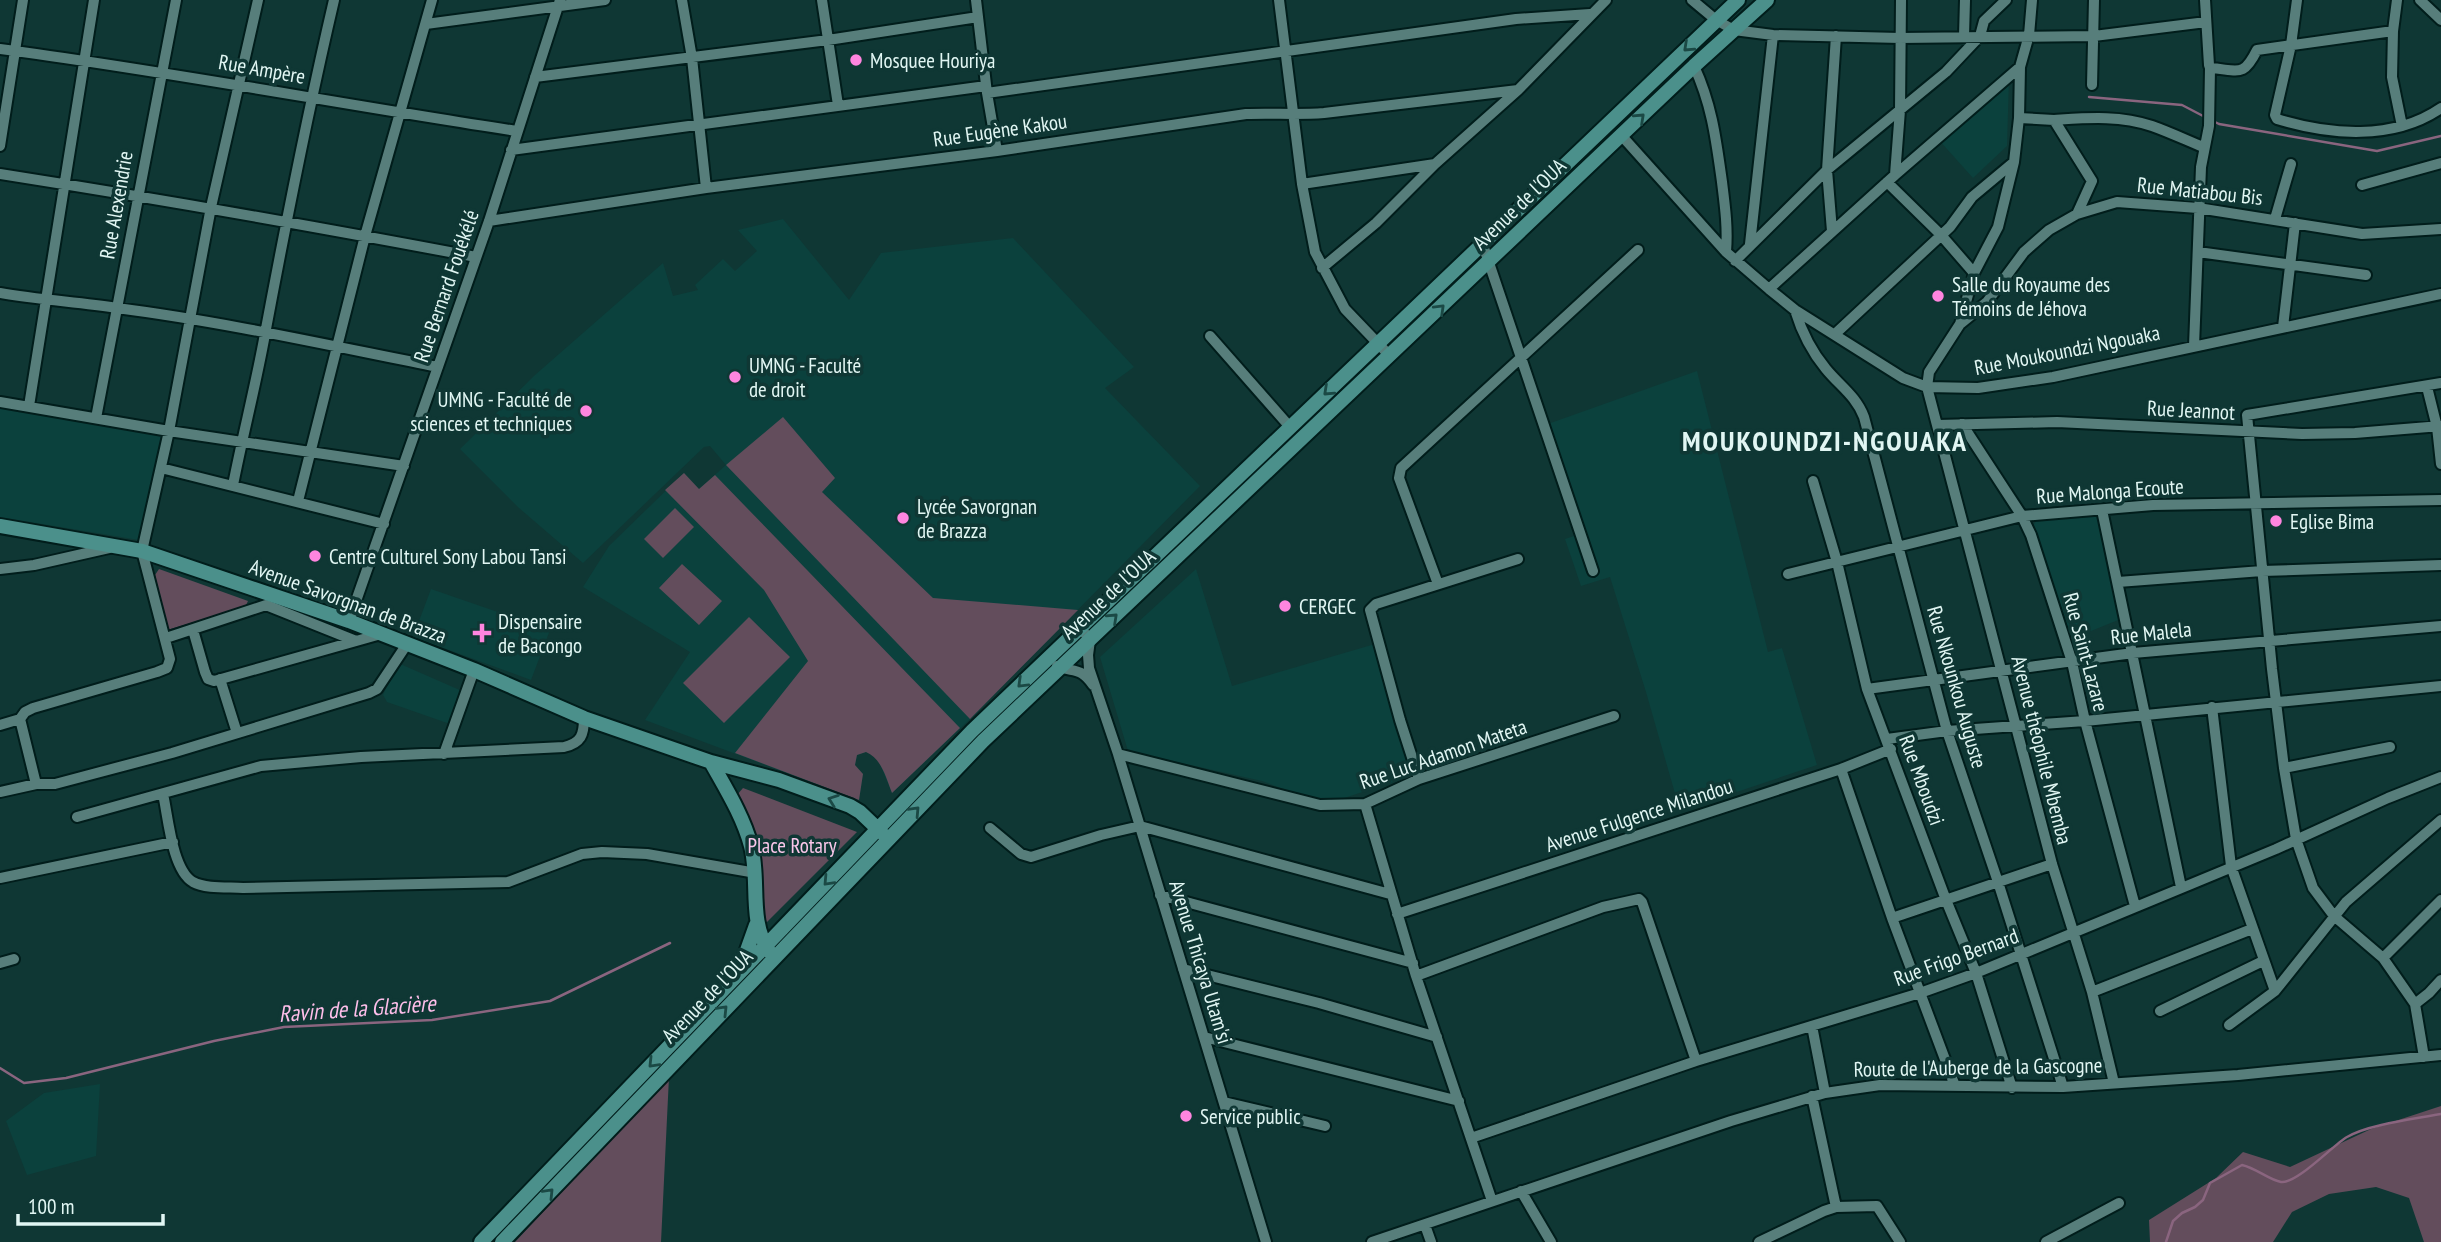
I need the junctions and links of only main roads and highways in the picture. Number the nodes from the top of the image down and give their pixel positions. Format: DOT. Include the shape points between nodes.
graph roads {
  1 [pos="1738,0"];
  2 [pos="1767,0"];
  3 [pos="0,526"];
  4 [pos="1054,663"];
  5 [pos="711,762"];
  6 [pos="860,811"];
  7 [pos="892,812"];
  8 [pos="882,834"];
  9 [pos="756,925"];
  10 [pos="770,952"];
  11 [pos="738,975"];
  12 [pos="481,1242"];
  13 [pos="502,1242"];
  1 -- 4 [label="main road, Avenue de l'OUA, one-way" via="1080,627"];
  4 -- 2 [label="main road, Avenue de l'OUA, one-way" via="1090,640"];
  3 -- 5 [label="main road, Avenue Savorgnan de Brazza" via="142,551 349,621 584,718"];
  4 -- 7 [label="main road, Avenue de l'OUA, one-way"];
  8 -- 4 [label="main road, Avenue de l'OUA, one-way" via="936,788"];
  6 -- 5 [label="main road, Avenue Savorgnan de Brazza, one-way" via="779,780"];
  5 -- 9 [label="main road" via="751,846"];
  6 -- 7 [label="main road"];
  6 -- 8 [label="main road, Avenue Savorgnan de Brazza"];
  7 -- 8 [label="main road, Avenue de l'OUA"];
  8 -- 10 [label="main road, Avenue de l'OUA"];
  9 -- 10 [label="main road"];
  9 -- 11 [label="main road"];
  10 -- 11 [label="main road, Avenue de l'OUA"];
  13 -- 10 [label="main road, Avenue de l'OUA, one-way"];
  11 -- 12 [label="main road, Avenue de l'OUA, one-way"];
}
